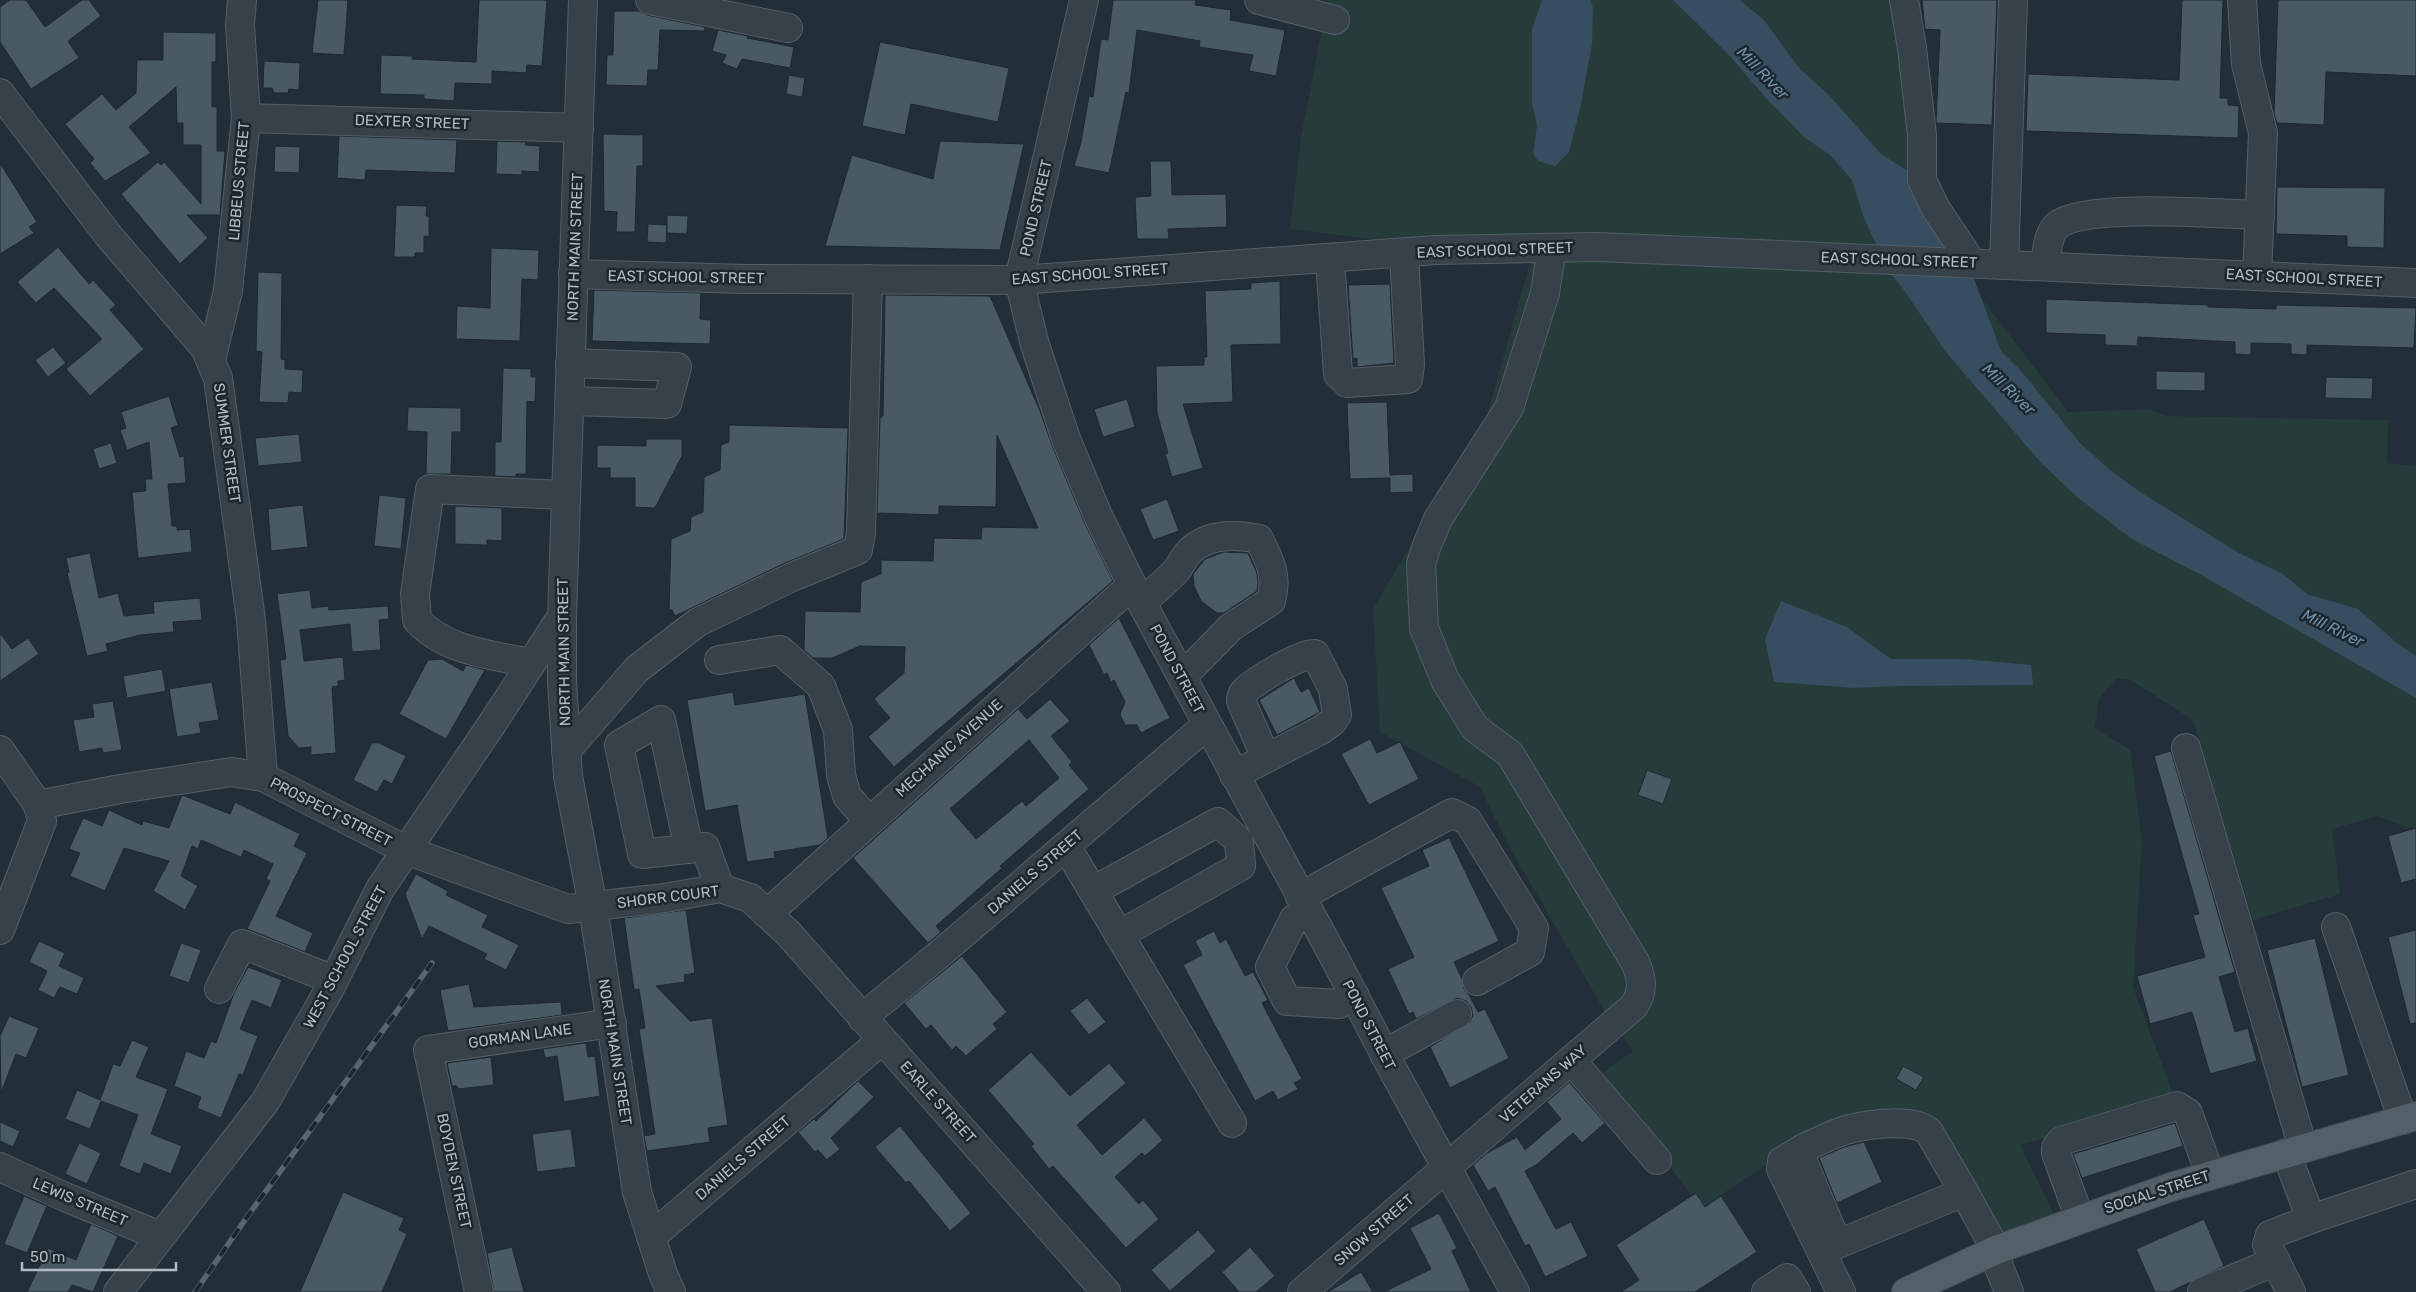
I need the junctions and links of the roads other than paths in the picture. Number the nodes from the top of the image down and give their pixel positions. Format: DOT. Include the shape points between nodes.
graph roads {
  1 [pos="242,0"];
  2 [pos="584,0"];
  3 [pos="650,0"];
  4 [pos="1084,0"];
  5 [pos="1259,0"];
  6 [pos="1904,0"];
  7 [pos="2013,0"];
  8 [pos="2242,0"];
  9 [pos="1335,20"];
  10 [pos="788,28"];
  11 [pos="0,93"];
  12 [pos="246,118"];
  13 [pos="579,128"];
  14 [pos="2260,215"];
  15 [pos="1552,248"];
  16 [pos="1404,253"];
  17 [pos="1330,259"];
  18 [pos="1969,263"];
  19 [pos="2004,264"];
  20 [pos="2046,266"];
  21 [pos="573,274"];
  22 [pos="2257,276"];
  23 [pos="868,279"];
  24 [pos="1019,280"];
  25 [pos="2416,283"];
  26 [pos="211,360"];
  27 [pos="570,363"];
  28 [pos="570,401"];
  29 [pos="566,495"];
  30 [pos="1137,594"];
  31 [pos="562,616"];
  32 [pos="719,660"];
  33 [pos="531,664"];
  34 [pos="1182,678"];
  35 [pos="1207,725"];
  36 [pos="2186,748"];
  37 [pos="0,750"];
  38 [pos="566,751"];
  39 [pos="1266,758"];
  40 [pos="1234,775"];
  41 [pos="263,777"];
  42 [pos="38,805"];
  43 [pos="868,820"];
  44 [pos="1066,846"];
  45 [pos="689,848"];
  46 [pos="406,850"];
  47 [pos="720,888"];
  48 [pos="1093,891"];
  49 [pos="1305,904"];
  50 [pos="593,907"];
  51 [pos="767,914"];
  52 [pos="2336,927"];
  53 [pos="0,930"];
  54 [pos="1119,935"];
  55 [pos="334,980"];
  56 [pos="1477,981"];
  57 [pos="219,989"];
  58 [pos="1355,996"];
  59 [pos="1457,1014"];
  60 [pos="862,1018"];
  61 [pos="612,1023"];
  62 [pos="882,1040"];
  63 [pos="428,1050"];
  64 [pos="1384,1054"];
  65 [pos="1571,1060"];
  66 [pos="2410,1118"];
  67 [pos="1232,1123"];
  68 [pos="2295,1150"];
  69 [pos="1657,1160"];
  70 [pos="0,1167"];
  71 [pos="1446,1168"];
  72 [pos="2210,1174"];
  73 [pos="2416,1184"];
  74 [pos="1964,1192"];
  75 [pos="2080,1219"];
  76 [pos="2311,1219"];
  77 [pos="160,1236"];
  78 [pos="651,1237"];
  79 [pos="1829,1247"];
  80 [pos="1996,1250"];
  81 [pos="2276,1261"];
  82 [pos="118,1292"];
  83 [pos="479,1292"];
  84 [pos="671,1292"];
  85 [pos="1106,1292"];
  86 [pos="1302,1292"];
  87 [pos="1515,1292"];
  88 [pos="1841,1292"];
  89 [pos="1906,1292"];
  90 [pos="2009,1292"];
  91 [pos="2202,1292"];
  92 [pos="2291,1292"];
  1 -- 12 [label="street, LIBBEUS STREET" via="240,24"];
  2 -- 13 [label="street, NORTH MAIN STREET"];
  3 -- 10 [label="street"];
  4 -- 24 [label="street, POND STREET"];
  5 -- 9 [label="street"];
  6 -- 18 [label="street" via="1922,135 1922,180"];
  7 -- 19 [label="street"];
  8 -- 14 [label="street" via="2246,64 2263,133"];
  11 -- 26 [label="street, SUMMER STREET" via="108,235 205,348"];
  12 -- 13 [label="street, DEXTER STREET"];
  12 -- 26 [label="street, LIBBEUS STREET" via="228,291"];
  13 -- 21 [label="street, NORTH MAIN STREET"];
  14 -- 20 [label="street" via="2116,212 2078,216 2058,225 2049,240"];
  14 -- 22 [label="street"];
  15 -- 16 [label="street, EAST SCHOOL STREET"];
  15 -- 18 [label="street, EAST SCHOOL STREET" via="1598,247"];
  15 -- 65 [label="street, VETERANS WAY" via="1545,293 1510,408 1438,519 1421,564 1424,628 1445,680 1475,728 1510,754 1635,962 1642,979 1639,998 1634,1006"];
  16 -- 17 [label="street, EAST SCHOOL STREET"];
  16 -- 17 [label="street" via="1408,379 1347,383 1338,374"];
  17 -- 24 [label="street, EAST SCHOOL STREET"];
  18 -- 19 [label="street, EAST SCHOOL STREET"];
  19 -- 20 [label="street, EAST SCHOOL STREET"];
  20 -- 22 [label="street, EAST SCHOOL STREET"];
  21 -- 23 [label="street, EAST SCHOOL STREET"];
  21 -- 27 [label="street, NORTH MAIN STREET"];
  22 -- 25 [label="street, EAST SCHOOL STREET"];
  23 -- 24 [label="street, EAST SCHOOL STREET"];
  23 -- 38 [label="street" via="858,550 698,622 638,669"];
  24 -- 30 [label="street, POND STREET" via="1035,344 1066,439 1099,518"];
  26 -- 41 [label="street, SUMMER STREET" via="218,378 251,620"];
  27 -- 28 [label="street, NORTH MAIN STREET"];
  27 -- 28 [label="street" via="677,367 667,404"];
  28 -- 29 [label="street, NORTH MAIN STREET"];
  29 -- 31 [label="street, NORTH MAIN STREET"];
  29 -- 33 [label="street" via="430,489 415,594 417,620 440,639 477,652"];
  30 -- 34 [label="street, POND STREET"];
  30 -- 34 [label="street, MECHANIC AVENUE" via="1174,573 1190,551 1201,544 1220,536 1240,535 1259,539 1271,564 1275,586 1271,601 1231,627"];
  30 -- 43 [label="street, MECHANIC AVENUE"];
  31 -- 33 [label="street, WEST SCHOOL STREET"];
  31 -- 38 [label="street, NORTH MAIN STREET"];
  32 -- 43 [label="street" via="780,650 821,686 838,730 841,775 847,796"];
  33 -- 46 [label="street, WEST SCHOOL STREET"];
  34 -- 35 [label="street, POND STREET"];
  35 -- 40 [label="street, POND STREET"];
  35 -- 44 [label="street, DANIELS STREET"];
  36 -- 68 [label="street"];
  37 -- 42 [label="street"];
  38 -- 50 [label="street, NORTH MAIN STREET" via="579,842"];
  39 -- 39 [label="street" via="1241,701 1242,694 1311,654 1319,659 1333,689 1337,715 1332,722"];
  39 -- 40 [label="street"];
  40 -- 49 [label="street, POND STREET"];
  41 -- 42 [label="street, PROSPECT STREET" via="232,772"];
  41 -- 46 [label="street, PROSPECT STREET"];
  42 -- 53 [label="street" via="42,821"];
  43 -- 51 [label="street, MECHANIC AVENUE"];
  44 -- 48 [label="street"];
  44 -- 60 [label="street, DANIELS STREET"];
  45 -- 47 [label="street" via="705,847"];
  46 -- 50 [label="street, PROSPECT STREET" via="568,909"];
  46 -- 55 [label="street, WEST SCHOOL STREET" via="380,889"];
  47 -- 50 [label="street, SHORR COURT"];
  47 -- 51 [label="street, SHORR COURT" via="750,898"];
  48 -- 54 [label="street"];
  48 -- 54 [label="street" via="1218,822 1239,841 1241,866"];
  49 -- 56 [label="street" via="1452,813 1468,821 1534,928 1530,952"];
  49 -- 58 [label="street, POND STREET"];
  49 -- 58 [label="street" via="1270,967 1287,1001 1339,1004"];
  50 -- 61 [label="street, NORTH MAIN STREET"];
  51 -- 60 [label="street, EARLE STREET" via="788,933"];
  52 -- 66 [label="street"];
  54 -- 67 [label="street"];
  55 -- 57 [label="street" via="242,944"];
  55 -- 77 [label="street, WEST SCHOOL STREET" via="265,1102"];
  58 -- 64 [label="street, POND STREET"];
  59 -- 64 [label="street"];
  60 -- 62 [label="street, EARLE STREET"];
  61 -- 63 [label="street, GORMAN LANE"];
  61 -- 78 [label="street, NORTH MAIN STREET" via="636,1183"];
  62 -- 78 [label="street, DANIELS STREET"];
  62 -- 85 [label="street, EARLE STREET"];
  63 -- 83 [label="street, BOYDEN STREET"];
  64 -- 71 [label="street, POND STREET"];
  65 -- 69 [label="street"];
  65 -- 71 [label="street, VETERANS WAY"];
  66 -- 68 [label="main road, SOCIAL STREET"];
  68 -- 72 [label="main road, SOCIAL STREET"];
  68 -- 76 [label="street"];
  70 -- 77 [label="street, LEWIS STREET"];
  71 -- 86 [label="street, SNOW STREET"];
  71 -- 87 [label="street, POND STREET"];
  72 -- 75 [label="main road, SOCIAL STREET"];
  72 -- 75 [label="street" via="2188,1113 2177,1106 2061,1141 2057,1144 2056,1153"];
  73 -- 76 [label="street"];
  74 -- 79 [label="street"];
  74 -- 79 [label="street" via="1929,1132 1915,1124 1851,1129 1804,1148 1802,1162"];
  74 -- 80 [label="street"];
  75 -- 80 [label="main road, SOCIAL STREET"];
  76 -- 81 [label="street" via="2270,1235 2267,1244"];
  77 -- 82 [label="street, WEST SCHOOL STREET"];
  78 -- 84 [label="street, NORTH MAIN STREET"];
  79 -- 88 [label="street"];
  80 -- 89 [label="main road, SOCIAL STREET"];
  80 -- 90 [label="street"];
  81 -- 91 [label="street"];
  81 -- 92 [label="street"];
}
